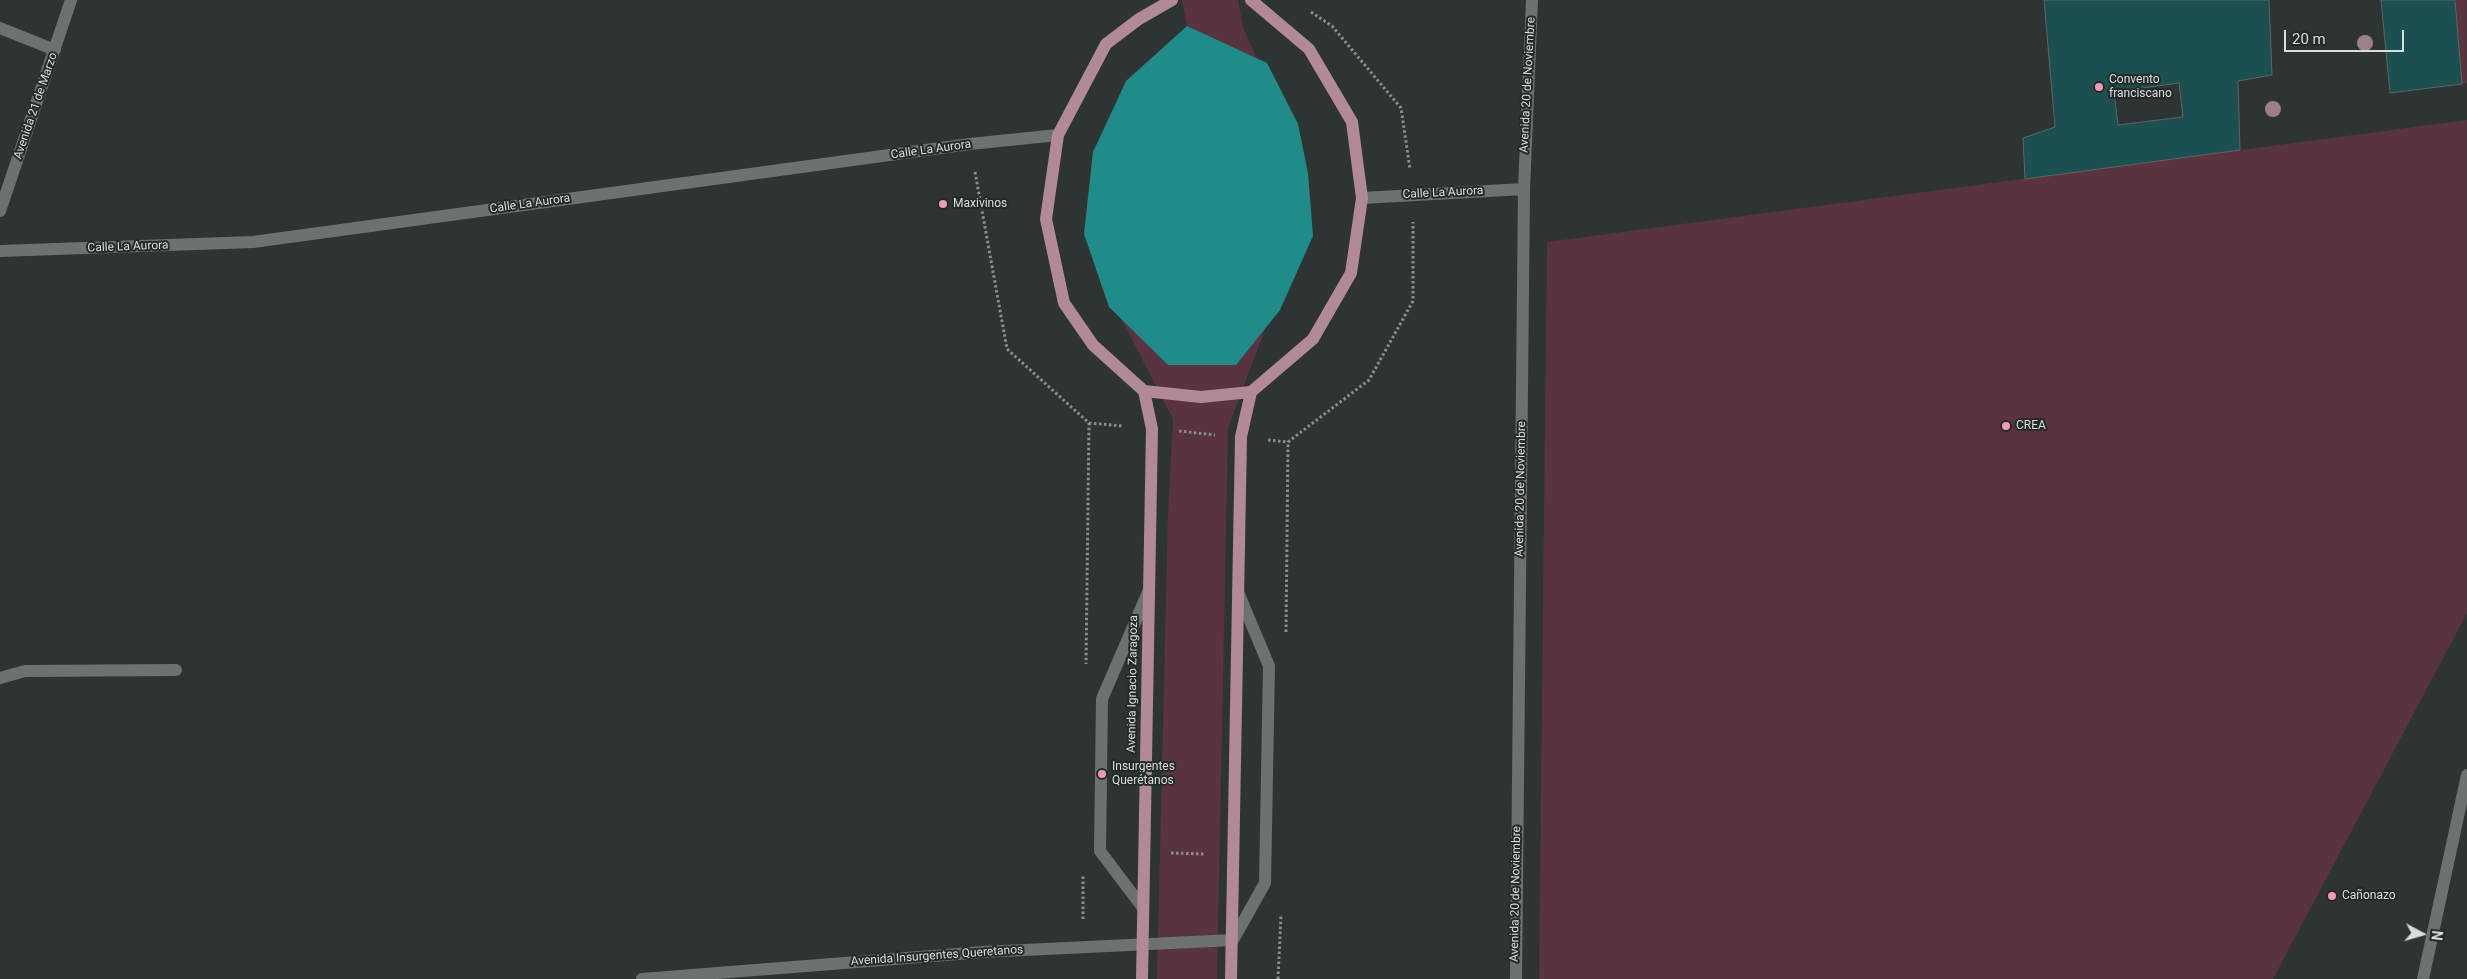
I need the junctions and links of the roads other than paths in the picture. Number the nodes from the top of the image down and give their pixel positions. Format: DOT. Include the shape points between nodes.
graph roads {
  1 [pos="71,0"];
  2 [pos="1171,0"];
  3 [pos="1253,0"];
  4 [pos="1532,0"];
  5 [pos="0,28"];
  6 [pos="55,50"];
  7 [pos="1058,135"];
  8 [pos="1524,189"];
  9 [pos="1362,198"];
  10 [pos="0,211"];
  11 [pos="0,251"];
  12 [pos="1144,390"];
  13 [pos="1251,392"];
  14 [pos="1149,590"];
  15 [pos="1238,591"];
  16 [pos="176,670"];
  17 [pos="0,678"];
  18 [pos="2467,775"];
  19 [pos="1143,908"];
  20 [pos="1233,940"];
  21 [pos="1142,944"];
  22 [pos="728,976"];
  23 [pos="642,979"];
  24 [pos="1142,979"];
  25 [pos="1231,979"];
  26 [pos="1516,979"];
  27 [pos="2423,979"];
  1 -- 6 [label="street, Avenida 21 de Marzo"];
  2 -- 7 [label="main road" via="1106,44"];
  3 -- 9 [label="main road" via="1309,49 1352,122"];
  4 -- 8 [label="street, Avenida 20 de Noviembre"];
  5 -- 6 [label="street"];
  6 -- 10 [label="street, Avenida 21 de Marzo"];
  7 -- 11 [label="street, Calle La Aurora" via="970,144 253,242"];
  7 -- 12 [label="main road" via="1046,219 1064,303 1093,345"];
  8 -- 9 [label="street, Calle La Aurora"];
  8 -- 26 [label="street, Avenida 20 de Noviembre"];
  9 -- 13 [label="main road" via="1351,273 1313,339"];
  12 -- 13 [label="main road" via="1201,397"];
  12 -- 14 [label="main road, Avenida Ignacio Zaragoza" via="1152,429"];
  13 -- 15 [label="main road" via="1241,437"];
  14 -- 19 [label="main road, Avenida Ignacio Zaragoza"];
  14 -- 19 [label="street" via="1102,699 1100,851"];
  15 -- 20 [label="main road"];
  15 -- 20 [label="street" via="1269,666 1265,882"];
  16 -- 17 [label="street" via="25,671"];
  18 -- 27 [label="street"];
  19 -- 21 [label="main road, Avenida Ignacio Zaragoza"];
  20 -- 21 [label="street, Avenida Insurgentes Queretanos"];
  20 -- 25 [label="main road"];
  21 -- 22 [label="street, Avenida Insurgentes Queretanos" via="983,952"];
  21 -- 24 [label="main road, Avenida Ignacio Zaragoza"];
  22 -- 23 [label="street, Avenida Insurgentes Queretanos"];
}
